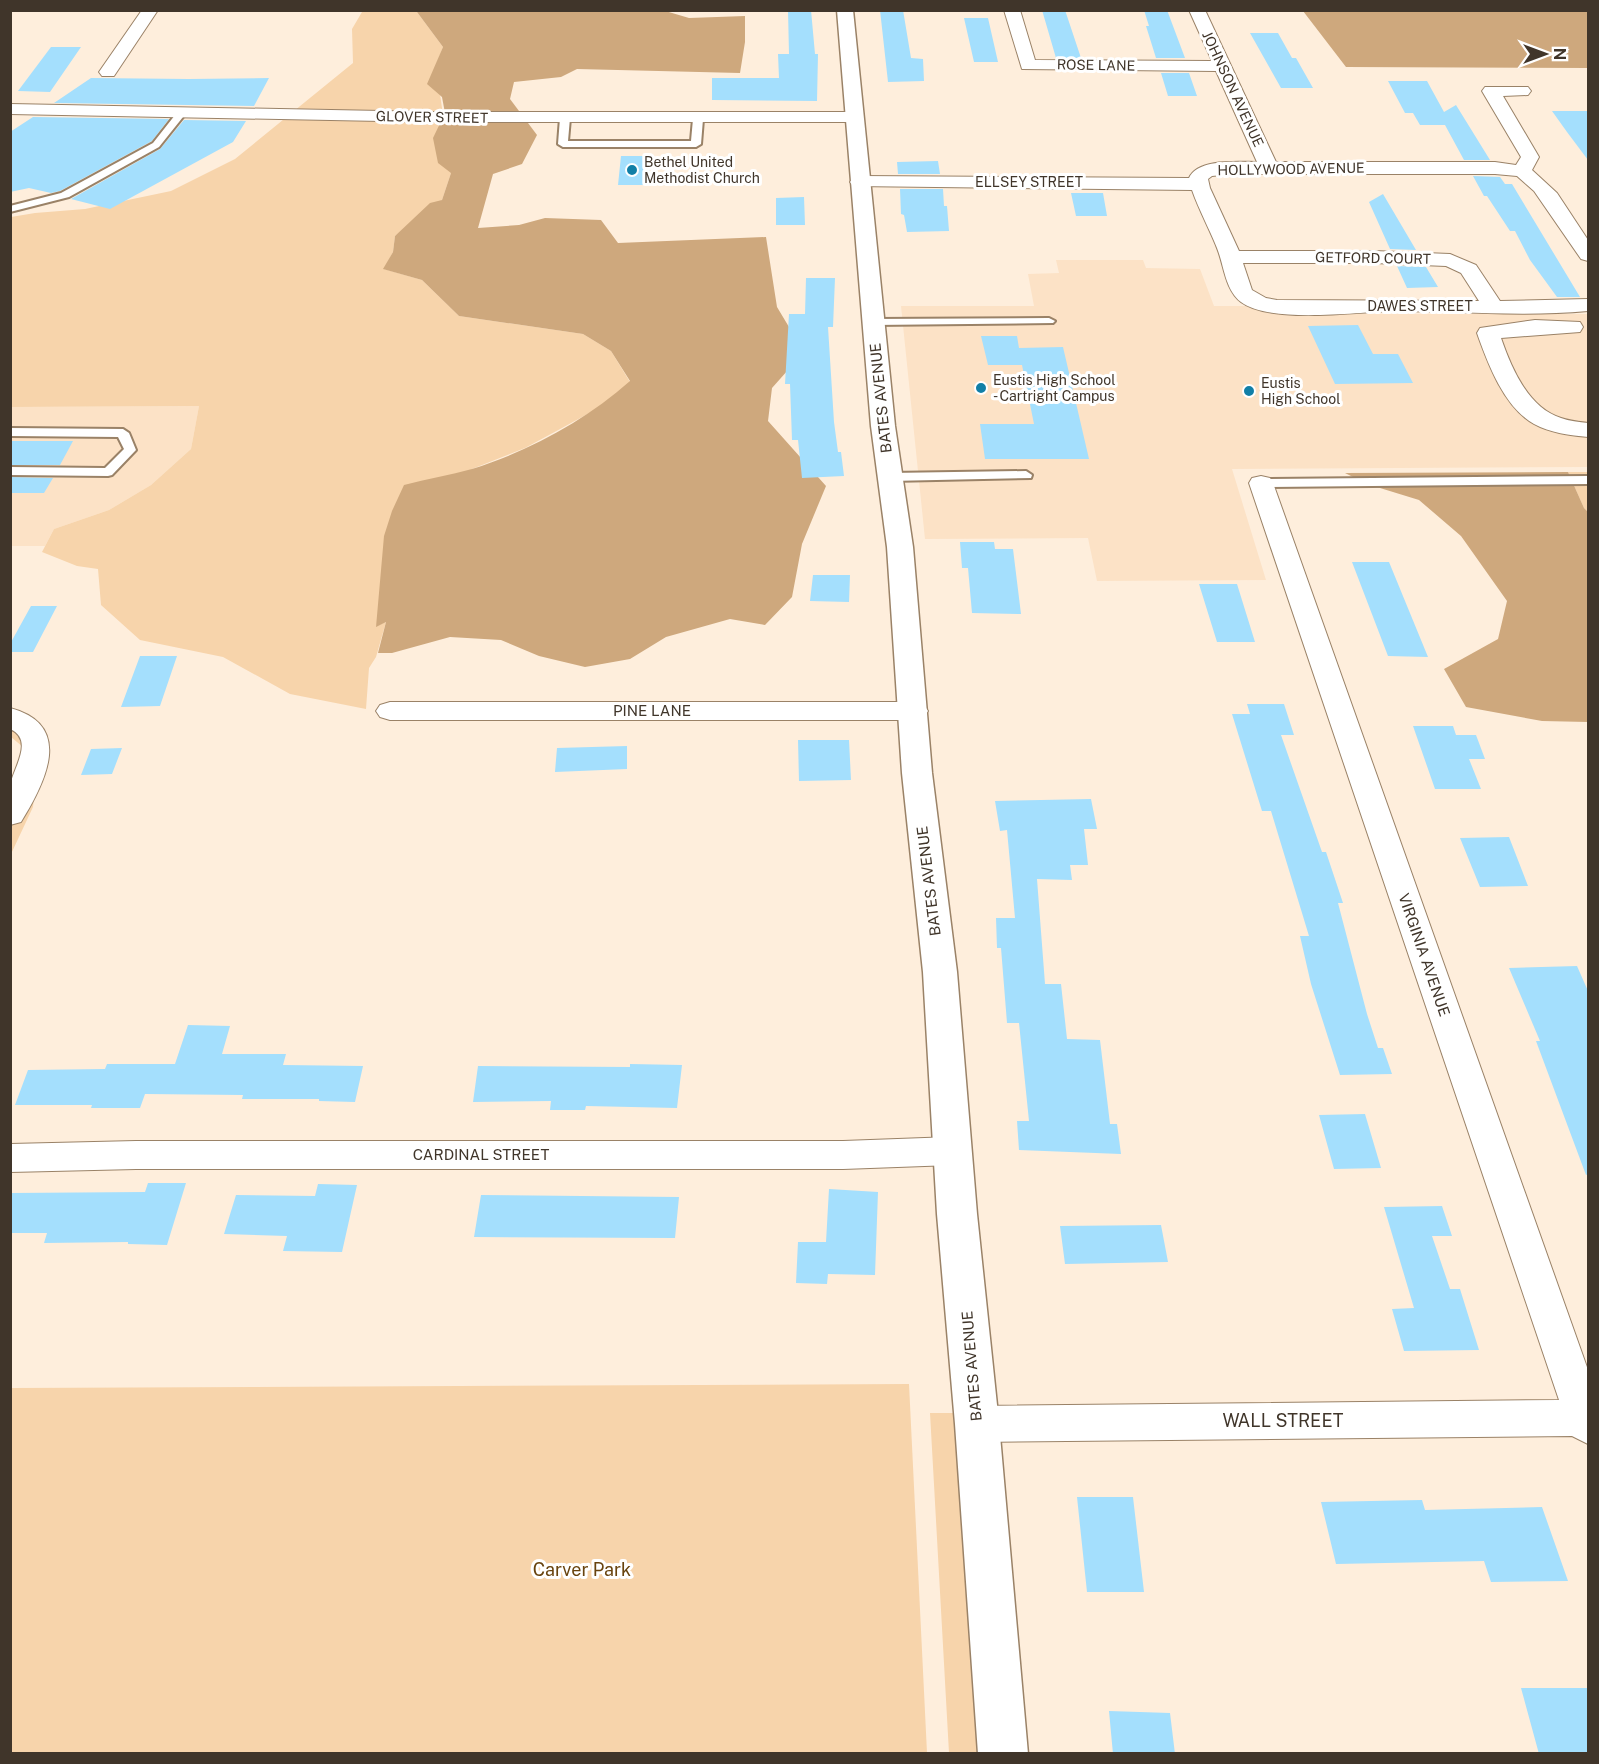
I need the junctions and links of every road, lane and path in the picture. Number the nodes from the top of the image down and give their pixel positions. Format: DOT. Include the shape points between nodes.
graph roads {
  1 [pos="150,10"];
  2 [pos="845,10"];
  3 [pos="1012,10"];
  4 [pos="1197,10"];
  5 [pos="1221,66"];
  6 [pos="108,72"];
  7 [pos="1522,91"];
  8 [pos="10,109"];
  9 [pos="182,112"];
  10 [pos="854,117"];
  11 [pos="566,118"];
  12 [pos="698,119"];
  13 [pos="1269,168"];
  14 [pos="1522,171"];
  15 [pos="860,182"];
  16 [pos="1199,184"];
  17 [pos="10,209"];
  18 [pos="1588,255"];
  19 [pos="1231,257"];
  20 [pos="1252,300"];
  21 [pos="1588,305"];
  22 [pos="1493,306"];
  23 [pos="1049,321"];
  24 [pos="873,322"];
  25 [pos="1588,327"];
  26 [pos="1588,430"];
  27 [pos="10,432"];
  28 [pos="10,471"];
  29 [pos="1026,475"];
  30 [pos="890,477"];
  31 [pos="1588,480"];
  32 [pos="1261,483"];
  33 [pos="390,711"];
  34 [pos="914,711"];
  35 [pos="10,717"];
  36 [pos="10,815"];
  37 [pos="952,1151"];
  38 [pos="10,1158"];
  39 [pos="1588,1421"];
  40 [pos="977,1424"];
  41 [pos="1003,1754"];
  1 -- 6 [label="street"];
  2 -- 10 [label="street, BATES AVENUE"];
  3 -- 5 [label="street, ROSE LANE" via="1028,64"];
  4 -- 5 [label="street, JOHNSON AVENUE"];
  5 -- 13 [label="street, JOHNSON AVENUE"];
  7 -- 14 [label="street" via="1491,91 1530,157"];
  8 -- 9 [label="street, GLOVER STREET"];
  9 -- 11 [label="street, GLOVER STREET"];
  9 -- 17 [label="lane" via="156,145 65,195"];
  10 -- 12 [label="street, GLOVER STREET"];
  10 -- 15 [label="street, BATES AVENUE"];
  11 -- 12 [label="street, GLOVER STREET"];
  11 -- 12 [label="lane" via="563,144 696,144"];
  13 -- 14 [label="street, HOLLYWOOD AVENUE"];
  13 -- 16 [label="street, HOLLYWOOD AVENUE" via="1207,171 1198,177"];
  14 -- 18 [label="street" via="1542,188"];
  15 -- 16 [label="street, ELLSEY STREET"];
  15 -- 24 [label="street, BATES AVENUE"];
  16 -- 19 [label="street, HOLLYWOOD AVENUE"];
  19 -- 20 [label="street, HOLLYWOOD AVENUE" via="1239,282"];
  19 -- 22 [label="street, GETFORD COURT" via="1450,260 1468,269"];
  20 -- 22 [label="street, DAWES STREET" via="1269,305 1321,307"];
  21 -- 22 [label="street, DAWES STREET"];
  23 -- 24 [label="lane"];
  24 -- 30 [label="street, BATES AVENUE"];
  25 -- 26 [label="street" via="1535,327 1488,333 1497,360 1530,411 1550,423"];
  27 -- 28 [label="lane" via="123,433 130,450 108,472"];
  29 -- 30 [label="lane"];
  30 -- 34 [label="street, BATES AVENUE"];
  31 -- 32 [label="lane"];
  32 -- 39 [label="street, VIRGINIA AVENUE"];
  33 -- 34 [label="street, PINE LANE"];
  34 -- 37 [label="street, BATES AVENUE" via="917,773 940,972"];
  35 -- 36 [label="street" via="35,732 38,746"];
  37 -- 38 [label="street, CARDINAL STREET" via="843,1155"];
  37 -- 40 [label="street, BATES AVENUE"];
  39 -- 40 [label="street, WALL STREET"];
  40 -- 41 [label="street, BATES AVENUE"];
}
